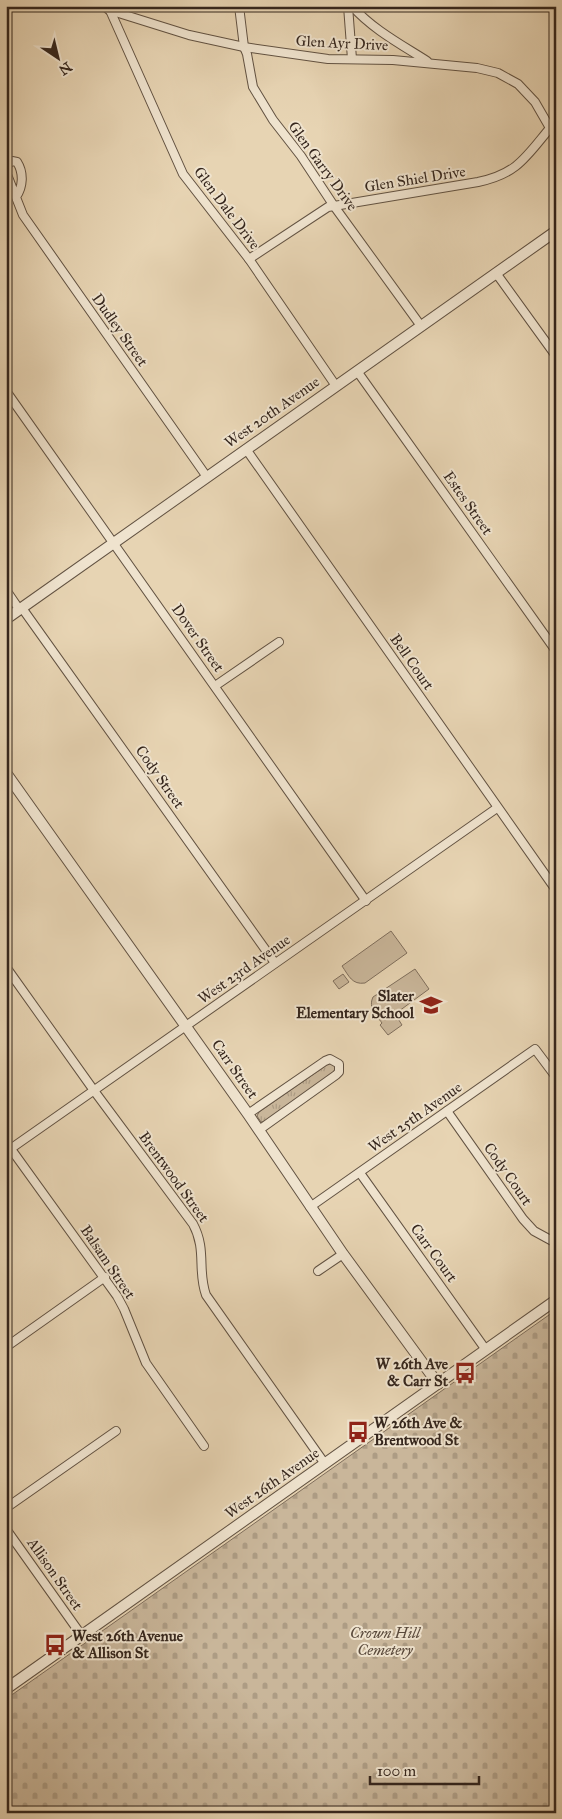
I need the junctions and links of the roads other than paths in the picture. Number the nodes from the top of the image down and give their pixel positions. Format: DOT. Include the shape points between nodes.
graph roads {
  1 [pos="239,6"];
  2 [pos="348,6"];
  3 [pos="352,6"];
  4 [pos="107,7"];
  5 [pos="244,47"];
  6 [pos="352,59"];
  7 [pos="430,62"];
  8 [pos="553,131"];
  9 [pos="16,197"];
  10 [pos="334,206"];
  11 [pos="556,231"];
  12 [pos="249,259"];
  13 [pos="496,273"];
  14 [pos="421,326"];
  15 [pos="556,356"];
  16 [pos="357,371"];
  17 [pos="336,386"];
  18 [pos="6,391"];
  19 [pos="246,449"];
  20 [pos="207,477"];
  21 [pos="114,543"];
  22 [pos="6,590"];
  23 [pos="20,608"];
  24 [pos="6,618"];
  25 [pos="279,642"];
  26 [pos="556,651"];
  27 [pos="215,686"];
  28 [pos="6,772"];
  29 [pos="497,808"];
  30 [pos="556,890"];
  31 [pos="366,901"];
  32 [pos="275,963"];
  33 [pos="6,967"];
  34 [pos="186,1026"];
  35 [pos="556,1077"];
  36 [pos="95,1092"];
  37 [pos="447,1111"];
  38 [pos="248,1114"];
  39 [pos="259,1130"];
  40 [pos="9,1151"];
  41 [pos="360,1173"];
  42 [pos="310,1207"];
  43 [pos="556,1243"];
  44 [pos="344,1254"];
  45 [pos="318,1271"];
  46 [pos="105,1278"];
  47 [pos="556,1300"];
  48 [pos="6,1347"];
  49 [pos="486,1350"];
  50 [pos="438,1384"];
  51 [pos="116,1432"];
  52 [pos="204,1446"];
  53 [pos="325,1464"];
  54 [pos="6,1508"];
  55 [pos="6,1529"];
  56 [pos="82,1636"];
  57 [pos="6,1689"];
  1 -- 5 [label="street, Glen Garry Drive"];
  2 -- 6 [label="street"];
  3 -- 7 [label="street" via="392,38"];
  4 -- 5 [label="street, Glen Ayr Drive" via="189,35"];
  4 -- 12 [label="street, Glen Dale Drive" via="183,174"];
  5 -- 6 [label="street, Glen Ayr Drive" via="328,59"];
  5 -- 10 [label="street, Glen Garry Drive" via="253,87"];
  6 -- 7 [label="street, Glen Ayr Drive"];
  7 -- 8 [label="street, Glen Ayr Drive" via="477,68 510,79 535,102"];
  8 -- 10 [label="street, Glen Shiel Drive" via="518,165 500,177"];
  9 -- 20 [label="street, Dudley Street" via="33,231"];
  10 -- 12 [label="street, Glen Shiel Drive" via="313,216"];
  10 -- 14 [label="street, Glen Garry Drive"];
  11 -- 13 [label="street, West 20th Avenue"];
  12 -- 17 [label="street, Glen Dale Drive"];
  13 -- 14 [label="street, West 20th Avenue"];
  13 -- 15 [label="street"];
  14 -- 16 [label="street, West 20th Avenue"];
  16 -- 17 [label="street, West 20th Avenue"];
  16 -- 26 [label="street, Estes Street"];
  17 -- 19 [label="street, West 20th Avenue"];
  18 -- 21 [label="street, Dover Street"];
  19 -- 20 [label="street, West 20th Avenue"];
  19 -- 29 [label="street, Bell Court"];
  20 -- 21 [label="street, West 20th Avenue"];
  21 -- 23 [label="street, West 20th Avenue"];
  21 -- 27 [label="street, Dover Street"];
  22 -- 23 [label="street, Cody Street"];
  23 -- 24 [label="street, West 20th Avenue"];
  23 -- 32 [label="street, Cody Street"];
  25 -- 27 [label="street"];
  27 -- 31 [label="street, Dover Street"];
  28 -- 34 [label="street, Carr Street"];
  29 -- 30 [label="street, Bell Court"];
  29 -- 31 [label="street, West 23rd Avenue"];
  31 -- 32 [label="street, West 23rd Avenue"];
  32 -- 34 [label="street, West 23rd Avenue"];
  33 -- 36 [label="street, Brentwood Street"];
  34 -- 36 [label="street, West 23rd Avenue"];
  34 -- 38 [label="street, Carr Street"];
  35 -- 37 [label="street, West 25th Avenue" via="535,1049"];
  36 -- 40 [label="street, West 23rd Avenue"];
  36 -- 53 [label="street, Brentwood Street" via="193,1224 200,1241 206,1295"];
  37 -- 41 [label="street, West 25th Avenue"];
  37 -- 43 [label="street, Cody Court" via="522,1220"];
  38 -- 39 [label="street, Carr Street"];
  38 -- 39 [label="street" via="325,1061 330,1059 339,1064 336,1075"];
  39 -- 42 [label="street, Carr Street"];
  40 -- 46 [label="street, Balsam Street"];
  41 -- 42 [label="street, West 25th Avenue"];
  41 -- 49 [label="street, Carr Court"];
  42 -- 44 [label="street, Carr Street"];
  44 -- 45 [label="street"];
  44 -- 50 [label="street, Carr Street"];
  46 -- 48 [label="street"];
  46 -- 52 [label="street, Balsam Street" via="124,1309 146,1363"];
  47 -- 49 [label="street, West 26th Avenue"];
  49 -- 50 [label="street, West 26th Avenue"];
  50 -- 53 [label="street, West 26th Avenue"];
  51 -- 54 [label="street"];
  53 -- 56 [label="street, West 26th Avenue"];
  55 -- 56 [label="street, Allison Street"];
  56 -- 57 [label="street, West 26th Avenue"];
}
